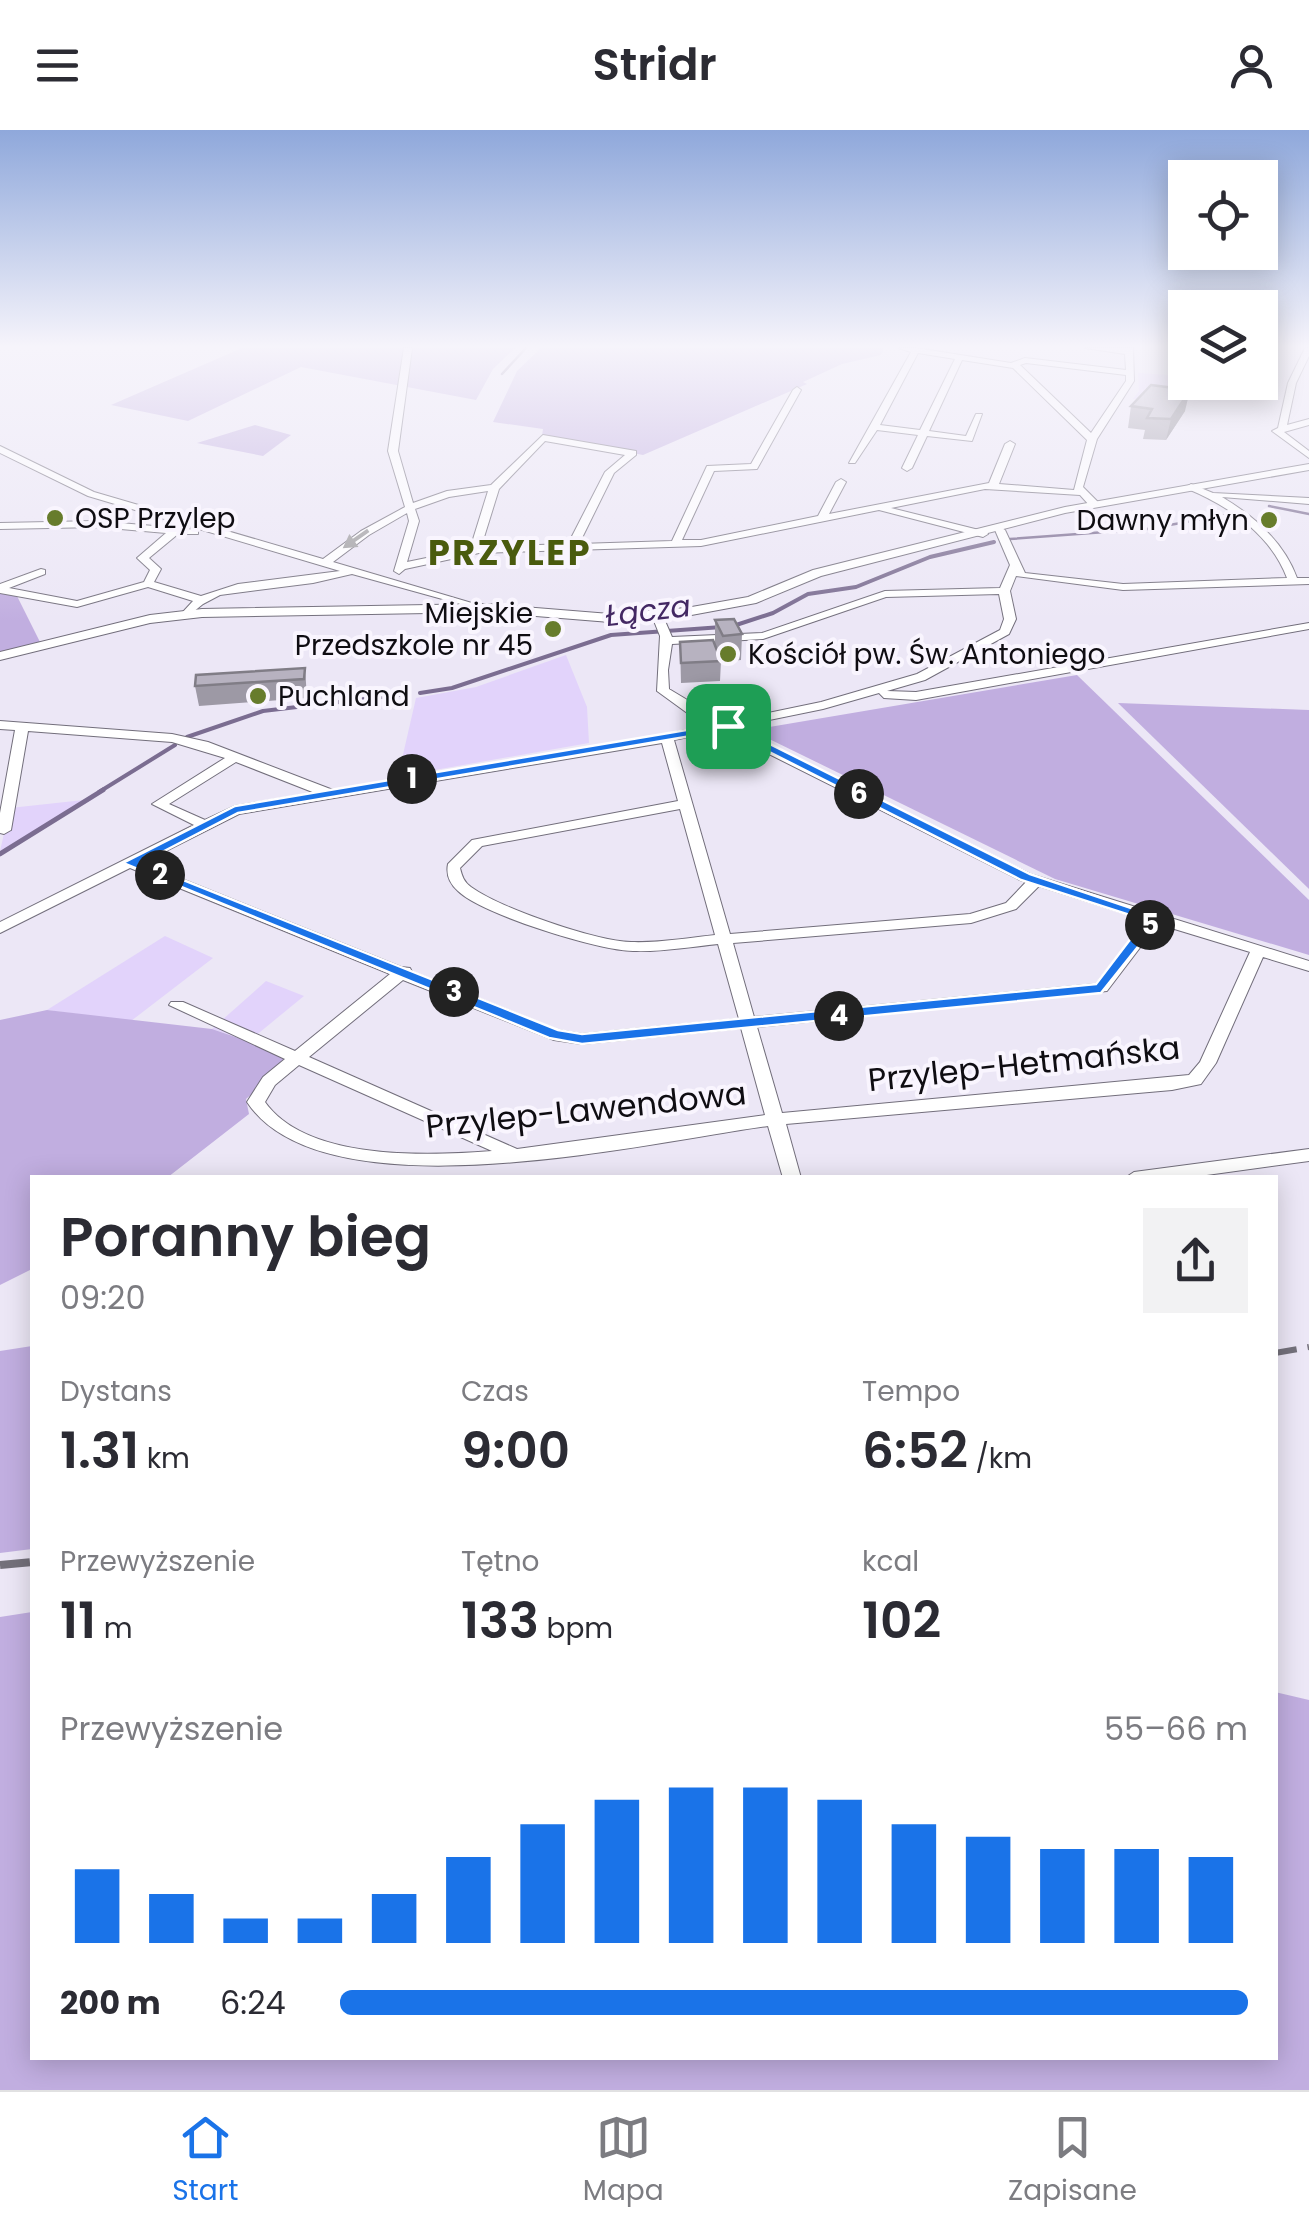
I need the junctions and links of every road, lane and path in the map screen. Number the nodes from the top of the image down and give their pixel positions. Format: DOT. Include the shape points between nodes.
graph roads {
  1 [pos="395,439"];
  2 [pos="542,439"];
  3 [pos="552,439"];
  4 [pos="769,439"];
  5 [pos="866,439"];
  6 [pos="920,439"];
  7 [pos="1092,439"];
  8 [pos="1285,439"];
  9 [pos="1010,444"];
  10 [pos="0,449"];
  11 [pos="1309,455"];
  12 [pos="852,461"];
  13 [pos="1309,467"];
  14 [pos="907,468"];
  15 [pos="841,482"];
  16 [pos="993,486"];
  17 [pos="1191,487"];
  18 [pos="494,488"];
  19 [pos="1078,493"];
  20 [pos="1212,494"];
  21 [pos="1309,500"];
  22 [pos="412,504"];
  23 [pos="1094,504"];
  24 [pos="872,506"];
  25 [pos="823,517"];
  26 [pos="386,519"];
  27 [pos="414,522"];
  28 [pos="0,526"];
  29 [pos="214,528"];
  30 [pos="1000,530"];
  31 [pos="175,531"];
  32 [pos="983,534"];
  33 [pos="675,545"];
  34 [pos="572,548"];
  35 [pos="475,550"];
  36 [pos="326,561"];
  37 [pos="354,570"];
  38 [pos="41,572"];
  39 [pos="400,573"];
  40 [pos="1015,580"];
  41 [pos="1309,580"];
  42 [pos="1293,581"];
  43 [pos="148,584"];
  44 [pos="0,589"];
  45 [pos="426,594"];
  46 [pos="200,599"];
  47 [pos="478,608"];
  48 [pos="415,609"];
  49 [pos="187,614"];
  50 [pos="1309,626"];
  51 [pos="665,629"];
  52 [pos="0,656"];
  53 [pos="874,692"];
  54 [pos="0,725"];
  55 [pos="22,726"];
  56 [pos="728,726"];
  57 [pos="666,738"];
  58 [pos="235,758"];
  59 [pos="331,794"];
  60 [pos="686,804"];
  61 [pos="202,824"];
  62 [pos="4,830"];
  63 [pos="130,863"];
  64 [pos="1036,881"];
  65 [pos="1154,918"];
  66 [pos="0,928"];
  67 [pos="724,939"];
  68 [pos="1258,951"];
  69 [pos="1309,966"];
  70 [pos="404,971"];
  71 [pos="178,1004"];
  72 [pos="749,1025"];
  73 [pos="302,1057"];
  74 [pos="778,1119"];
  75 [pos="511,1153"];
  76 [pos="1309,1155"];
  77 [pos="791,1175"];
  78 [pos="1157,1175"];
  1 -- 22 [label="street"];
  2 -- 18 [label="street"];
  3 -- 34 [label="street" via="633,453 610,472"];
  4 -- 33 [label="street" via="754,467 710,468"];
  5 -- 12 [label="street"];
  6 -- 14 [label="street"];
  7 -- 19 [label="street"];
  8 -- 11 [label="street"];
  9 -- 16 [label="street"];
  10 -- 29 [label="street" via="91,494"];
  13 -- 17 [label="main road"];
  15 -- 25 [label="street"];
  16 -- 19 [label="street"];
  16 -- 24 [label="street"];
  17 -- 20 [label="street"];
  17 -- 23 [label="main road"];
  18 -- 22 [label="street"];
  18 -- 35 [label="street"];
  19 -- 23 [label="street"];
  20 -- 21 [label="street"];
  20 -- 42 [label="street" via="1245,515"];
  22 -- 26 [label="street"];
  22 -- 27 [label="street"];
  23 -- 30 [label="main road"];
  24 -- 25 [label="street"];
  24 -- 32 [label="street"];
  25 -- 33 [label="street"];
  26 -- 27 [label="street"];
  26 -- 36 [label="street, one-way"];
  27 -- 39 [label="street"];
  28 -- 31 [label="street"];
  29 -- 31 [label="street"];
  29 -- 36 [label="street"];
  30 -- 32 [label="main road"];
  30 -- 40 [label="street"];
  31 -- 43 [label="street" via="142,558 156,569"];
  32 -- 51 [label="main road" via="817,573"];
  33 -- 34 [label="street"];
  34 -- 35 [label="street"];
  35 -- 39 [label="street"];
  36 -- 37 [label="street"];
  37 -- 39 [label="street" via="382,578"];
  37 -- 46 [label="street"];
  38 -- 44 [label="street"];
  39 -- 45 [label="street"];
  40 -- 42 [label="street" via="1124,587"];
  40 -- 51 [label="street" via="885,594 763,636"];
  40 -- 53 [label="street" via="1008,627 920,677"];
  41 -- 42 [label="street"];
  43 -- 44 [label="street" via="77,604"];
  43 -- 46 [label="street"];
  45 -- 47 [label="street"];
  45 -- 48 [label="street"];
  46 -- 49 [label="street"];
  47 -- 48 [label="main road"];
  47 -- 51 [label="main road"];
  48 -- 49 [label="main road"];
  49 -- 52 [label="main road"];
  50 -- 53 [label="street" via="916,696"];
  51 -- 56 [label="street" via="663,691"];
  53 -- 56 [label="street"];
  54 -- 55 [label="street"];
  55 -- 58 [label="street" via="172,738"];
  55 -- 62 [label="street"];
  56 -- 57 [label="street"];
  56 -- 64 [label="street"];
  57 -- 59 [label="street"];
  57 -- 60 [label="street"];
  58 -- 59 [label="street"];
  58 -- 61 [label="street" via="159,804"];
  59 -- 61 [label="street" via="235,810"];
  60 -- 67 [label="street"];
  60 -- 67 [label="street" via="477,843 453,867 455,880 466,892 607,945"];
  61 -- 63 [label="street"];
  63 -- 66 [label="street"];
  63 -- 70 [label="street"];
  64 -- 65 [label="street"];
  64 -- 67 [label="street" via="1011,906 971,918"];
  65 -- 68 [label="street"];
  65 -- 72 [label="street" via="1101,988"];
  67 -- 72 [label="street"];
  68 -- 69 [label="street"];
  68 -- 74 [label="street, Przylep-Hetmańska" via="1195,1080"];
  70 -- 72 [label="street" via="554,1034 582,1039"];
  70 -- 73 [label="street, Przylep-Lawendowa"];
  71 -- 73 [label="street"];
  72 -- 74 [label="street"];
  73 -- 75 [label="street"];
  73 -- 75 [label="street, Przylep-Lawendowa" via="270,1081 256,1102 282,1129 365,1156"];
  74 -- 75 [label="street, Przylep-Lawendowa"];
  74 -- 77 [label="street"];
  76 -- 78 [label="street"];
}
